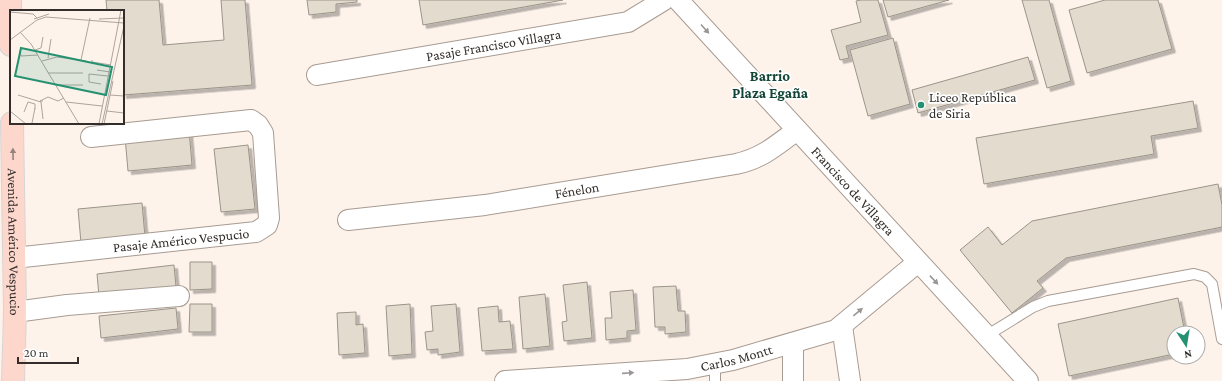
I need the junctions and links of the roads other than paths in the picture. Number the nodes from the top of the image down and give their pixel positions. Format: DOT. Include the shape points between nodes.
graph roads {
  1 [pos="10,0"];
  2 [pos="664,0"];
  3 [pos="678,0"];
  4 [pos="10,10"];
  5 [pos="317,75"];
  6 [pos="12,124"];
  7 [pos="797,130"];
  8 [pos="91,137"];
  9 [pos="348,220"];
  10 [pos="14,258"];
  11 [pos="918,262"];
  12 [pos="179,296"];
  13 [pos="15,312"];
  14 [pos="842,326"];
  15 [pos="986,336"];
  16 [pos="1222,339"];
  17 [pos="793,343"];
  18 [pos="0,344"];
  19 [pos="13,371"];
  20 [pos="715,372"];
  21 [pos="505,381"];
  22 [pos="793,381"];
  23 [pos="850,381"];
  24 [pos="1028,381"];
  1 -- 4 [label="main road"];
  2 -- 5 [label="street, Pasaje Francisco Villagra" via="628,22"];
  3 -- 7 [label="street, Francisco de Villagra, one-way"];
  10 -- 6 [label="main road, Avenida Américo Vespucio, one-way"];
  7 -- 9 [label="street, Fénelon" via="768,153 736,164 485,205"];
  7 -- 11 [label="street, Francisco de Villagra"];
  8 -- 10 [label="street, Pasaje Américo Vespucio" via="251,120 263,133 269,218 267,225 256,232"];
  10 -- 13 [label="main road, Avenida Américo Vespucio"];
  14 -- 11 [label="street, Carlos Montt, one-way"];
  11 -- 15 [label="street, Francisco de Villagra, one-way"];
  12 -- 13 [label="street"];
  13 -- 19 [label="main road, Avenida Américo Vespucio"];
  14 -- 17 [label="street, Carlos Montt"];
  14 -- 23 [label="street"];
  15 -- 16 [label="lane" via="1032,306 1194,274 1205,277 1212,284"];
  15 -- 24 [label="street, Francisco de Villagra"];
  17 -- 20 [label="street, Carlos Montt"];
  17 -- 22 [label="street"];
  18 -- 19 [label="main road"];
  21 -- 20 [label="street, Carlos Montt, one-way" via="687,369"];
}
